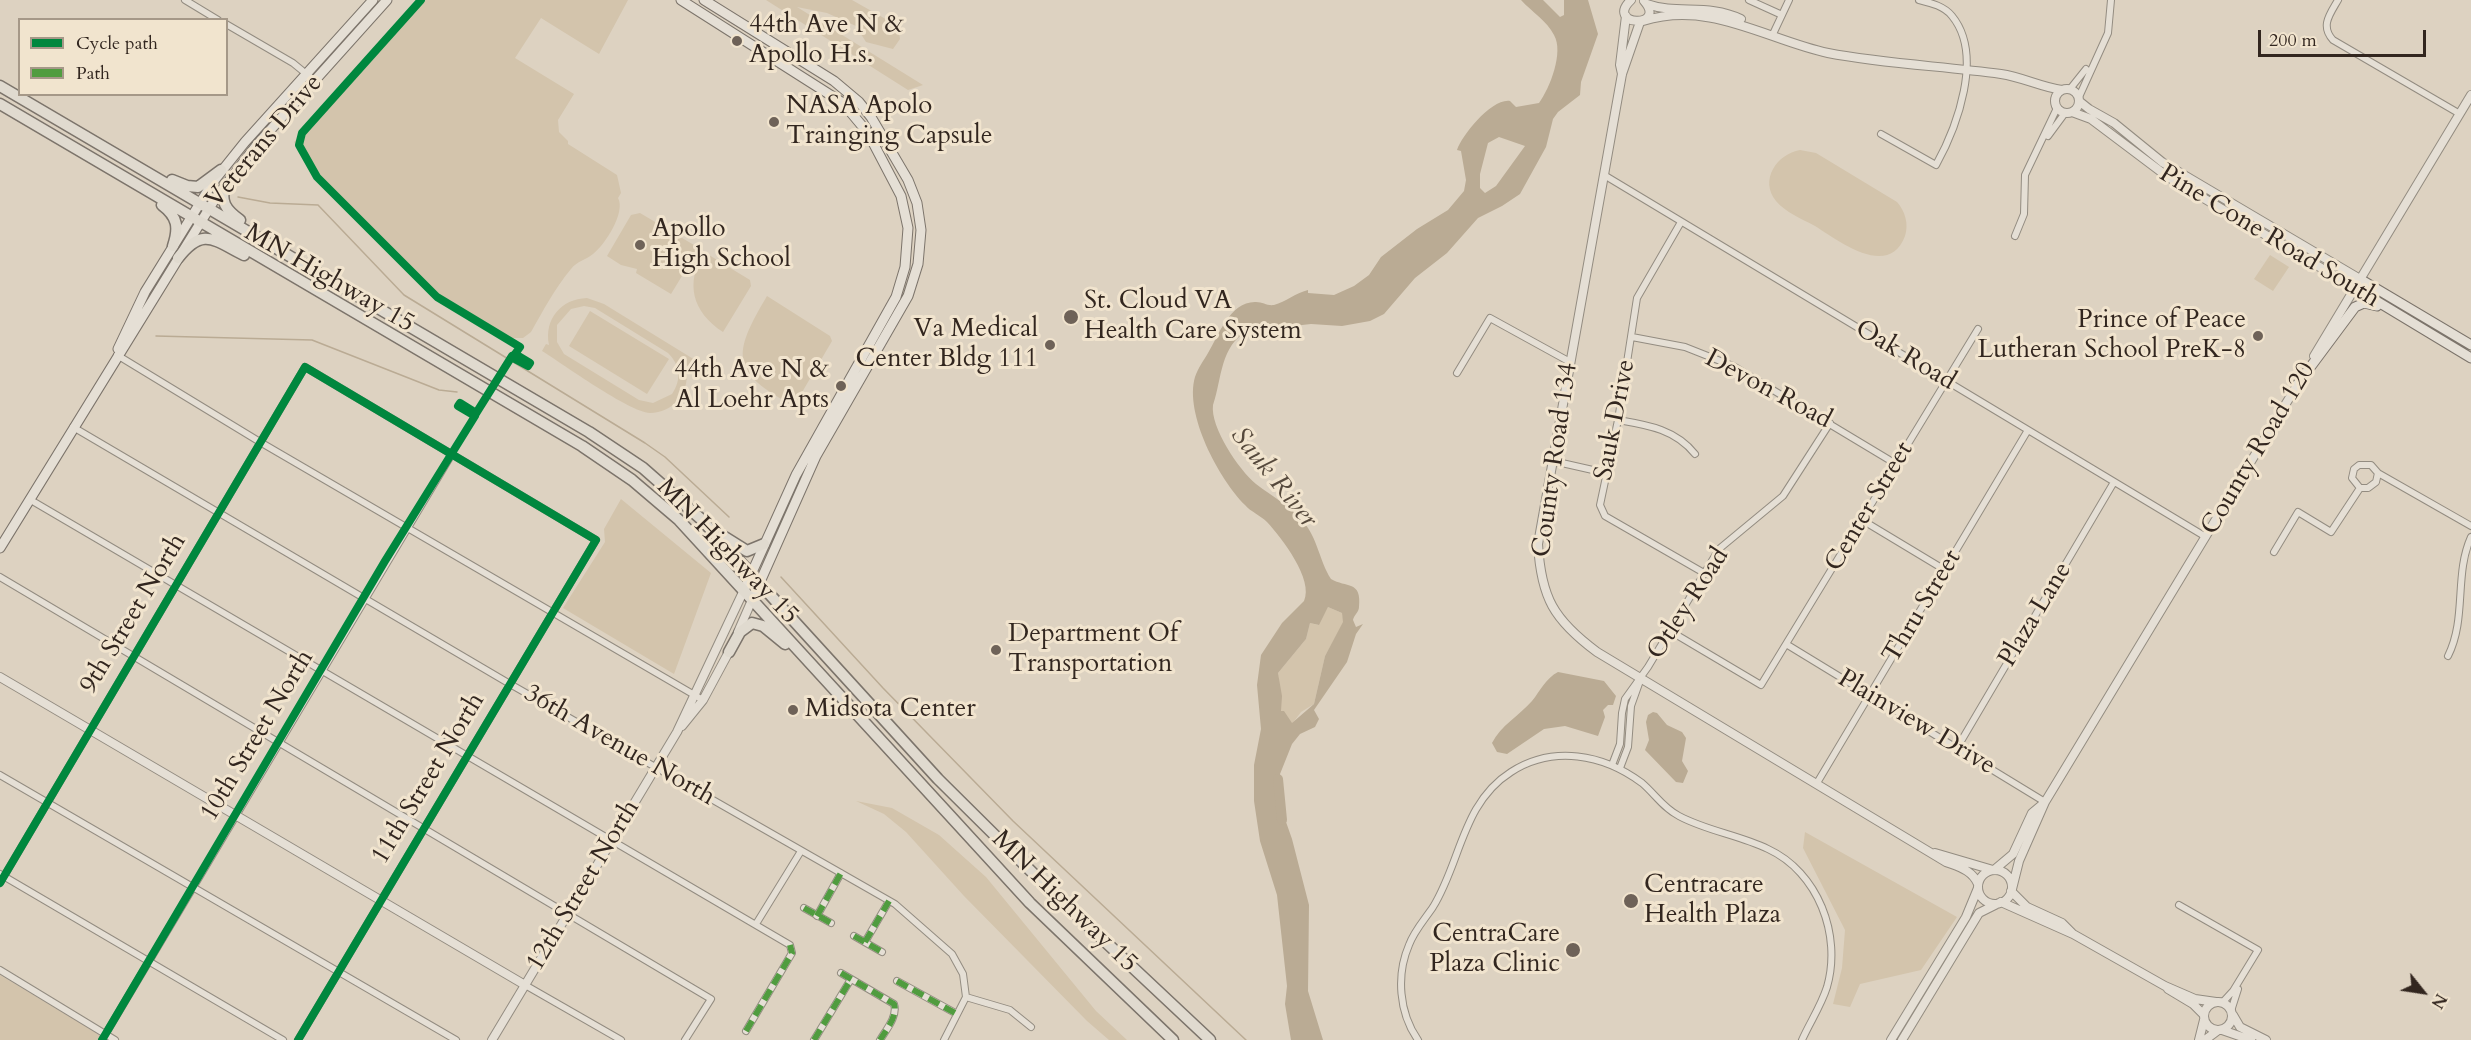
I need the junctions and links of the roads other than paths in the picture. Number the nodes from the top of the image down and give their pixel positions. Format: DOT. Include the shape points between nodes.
graph roads {
  1 [pos="185,0"];
  2 [pos="373,0"];
  3 [pos="387,0"];
  4 [pos="681,0"];
  5 [pos="704,0"];
  6 [pos="1749,0"];
  7 [pos="1790,0"];
  8 [pos="1919,0"];
  9 [pos="2111,0"];
  10 [pos="2338,0"];
  11 [pos="1628,1"];
  12 [pos="1645,2"];
  13 [pos="1782,15"];
  14 [pos="1626,16"];
  15 [pos="216,18"];
  16 [pos="1641,21"];
  17 [pos="228,25"];
  18 [pos="1756,27"];
  19 [pos="1773,34"];
  20 [pos="2098,54"];
  21 [pos="1965,70"];
  22 [pos="307,73"];
  23 [pos="1622,74"];
  24 [pos="315,81"];
  25 [pos="2033,82"];
  26 [pos="0,87"];
  27 [pos="2066,89"];
  28 [pos="2471,95"];
  29 [pos="2055,99"];
  30 [pos="2079,99"];
  31 [pos="0,104"];
  32 [pos="2057,108"];
  33 [pos="2069,112"];
  34 [pos="2460,114"];
  35 [pos="1881,134"];
  36 [pos="111,151"];
  37 [pos="2034,156"];
  38 [pos="221,170"];
  39 [pos="1604,175"];
  40 [pos="131,181"];
  41 [pos="226,184"];
  42 [pos="204,205"];
  43 [pos="196,219"];
  44 [pos="1682,222"];
  45 [pos="2015,236"];
  46 [pos="173,246"];
  47 [pos="178,258"];
  48 [pos="299,261"];
  49 [pos="2360,279"];
  50 [pos="305,283"];
  51 [pos="2355,288"];
  52 [pos="2388,309"];
  53 [pos="1978,329"];
  54 [pos="1632,337"];
  55 [pos="2471,345"];
  56 [pos="117,354"];
  57 [pos="2471,358"];
  58 [pos="1570,362"];
  59 [pos="1457,373"];
  60 [pos="1947,381"];
  61 [pos="2297,385"];
  62 [pos="841,403"];
  63 [pos="1618,420"];
  64 [pos="1830,423"];
  65 [pos="73,427"];
  66 [pos="2028,430"];
  67 [pos="260,442"];
  68 [pos="452,454"];
  69 [pos="1695,454"];
  70 [pos="1553,460"];
  71 [pos="1896,464"];
  72 [pos="1606,473"];
  73 [pos="2378,473"];
  74 [pos="2114,482"];
  75 [pos="2360,488"];
  76 [pos="29,499"];
  77 [pos="218,514"];
  78 [pos="701,519"];
  79 [pos="1862,520"];
  80 [pos="2471,526"];
  81 [pos="407,527"];
  82 [pos="2206,537"];
  83 [pos="2471,537"];
  84 [pos="764,544"];
  85 [pos="0,548"];
  86 [pos="2274,552"];
  87 [pos="1945,570"];
  88 [pos="1704,573"];
  89 [pos="751,575"];
  90 [pos="0,577"];
  91 [pos="759,584"];
  92 [pos="175,586"];
  93 [pos="744,591"];
  94 [pos="364,598"];
  95 [pos="752,600"];
  96 [pos="552,613"];
  97 [pos="1670,631"];
  98 [pos="1786,644"];
  99 [pos="729,652"];
  100 [pos="134,656"];
  101 [pos="2448,656"];
  102 [pos="321,671"];
  103 [pos="0,677"];
  104 [pos="1641,677"];
  105 [pos="510,684"];
  106 [pos="695,695"];
  107 [pos="1870,695"];
  108 [pos="704,700"];
  109 [pos="847,704"];
  110 [pos="90,730"];
  111 [pos="677,732"];
  112 [pos="279,742"];
  113 [pos="1957,748"];
  114 [pos="467,757"];
  115 [pos="1612,765"];
  116 [pos="655,768"];
  117 [pos="1620,768"];
  118 [pos="0,774"];
  119 [pos="1817,783"];
  120 [pos="48,802"];
  121 [pos="2045,802"];
  122 [pos="236,815"];
  123 [pos="424,829"];
  124 [pos="611,840"];
  125 [pos="801,851"];
  126 [pos="1934,853"];
  127 [pos="1994,870"];
  128 [pos="840,873"];
  129 [pos="2,875"];
  130 [pos="0,883"];
  131 [pos="1978,886"];
  132 [pos="193,887"];
  133 [pos="2011,890"];
  134 [pos="381,900"];
  135 [pos="889,901"];
  136 [pos="2000,903"];
  137 [pos="2179,904"];
  138 [pos="804,908"];
  139 [pos="567,914"];
  140 [pos="817,916"];
  141 [pos="831,923"];
  142 [pos="756,924"];
  143 [pos="2073,934"];
  144 [pos="854,936"];
  145 [pos="865,942"];
  146 [pos="882,952"];
  147 [pos="149,961"];
  148 [pos="0,970"];
  149 [pos="339,972"];
  150 [pos="841,973"];
  151 [pos="2244,975"];
  152 [pos="851,979"];
  153 [pos="897,981"];
  154 [pos="525,985"];
  155 [pos="2164,986"];
  156 [pos="966,998"];
  157 [pos="2219,1002"];
  158 [pos="2232,1012"];
  159 [pos="957,1014"];
  160 [pos="2204,1017"];
  161 [pos="1031,1027"];
  162 [pos="746,1031"];
  163 [pos="2219,1031"];
  164 [pos="104,1037"];
  165 [pos="115,1040"];
  166 [pos="283,1040"];
  167 [pos="298,1040"];
  168 [pos="456,1040"];
  169 [pos="492,1040"];
  170 [pos="621,1040"];
  171 [pos="685,1040"];
  172 [pos="814,1040"];
  173 [pos="880,1040"];
  174 [pos="944,1040"];
  175 [pos="1173,1040"];
  176 [pos="1210,1040"];
  177 [pos="1418,1040"];
  178 [pos="1802,1040"];
  179 [pos="1891,1040"];
  180 [pos="1902,1040"];
  181 [pos="2199,1040"];
  182 [pos="2205,1040"];
  183 [pos="2251,1040"];
  184 [pos="2266,1040"];
  1 -- 15 [label="street"];
  2 -- 22 [label="main road, Veterans Drive"];
  3 -- 24 [label="main road, Veterans Drive"];
  4 -- 62 [label="main road" via="828,91 861,122 896,183 906,213 908,241 896,297"];
  5 -- 62 [label="main road" via="852,95 871,117 915,197 921,230 913,285"];
  6 -- 13 [label="street"];
  7 -- 13 [label="street"];
  8 -- 21 [label="street" via="1952,15 1966,46"];
  9 -- 20 [label="street" via="2108,33"];
  10 -- 34 [label="street" via="2325,21 2332,40"];
  11 -- 14 [label="street, County Road 134"];
  12 -- 16 [label="street, County Road 134" via="1648,14"];
  12 -- 18 [label="street" via="1661,8 1716,11"];
  13 -- 19 [label="street"];
  14 -- 16 [label="street" via="1634,22"];
  14 -- 23 [label="street, County Road 134"];
  16 -- 18 [label="street" via="1687,15"];
  16 -- 23 [label="street, County Road 134"];
  17 -- 22 [label="street"];
  18 -- 19 [label="street"];
  19 -- 21 [label="street" via="1839,55"];
  20 -- 27 [label="street"];
  20 -- 30 [label="street"];
  21 -- 25 [label="street"];
  21 -- 35 [label="street" via="1961,106 1936,165"];
  22 -- 24 [label="street"];
  22 -- 38 [label="main road, Veterans Drive"];
  23 -- 39 [label="street, County Road 134"];
  24 -- 41 [label="main road, Veterans Drive"];
  25 -- 27 [label="street"];
  25 -- 29 [label="street"];
  26 -- 36 [label="highway, MN Highway 15"];
  27 -- 29 [label="street"];
  27 -- 30 [label="street, Pine Cone Road South"];
  28 -- 34 [label="street, County Road 120"];
  29 -- 32 [label="street"];
  30 -- 33 [label="street"];
  30 -- 49 [label="street, Pine Cone Road South" via="2083,106 2123,130 2162,162"];
  31 -- 40 [label="highway, MN Highway 15"];
  32 -- 33 [label="street, Pine Cone Road South"];
  32 -- 37 [label="street"];
  33 -- 37 [label="street"];
  33 -- 51 [label="street, Pine Cone Road South" via="2091,119 2168,177"];
  34 -- 49 [label="street, County Road 120"];
  36 -- 38 [label="highway" via="191,187 205,184"];
  36 -- 42 [label="highway, MN Highway 15"];
  37 -- 45 [label="street" via="2023,183 2023,220"];
  38 -- 42 [label="main road, Veterans Drive"];
  39 -- 44 [label="street, Oak Road"];
  39 -- 58 [label="street, County Road 134"];
  40 -- 43 [label="highway, MN Highway 15"];
  40 -- 46 [label="highway" via="175,217 178,231"];
  41 -- 42 [label="main road, Veterans Drive"];
  41 -- 48 [label="highway" via="223,198 229,212"];
  42 -- 43 [label="main road, Veterans Drive"];
  42 -- 48 [label="highway, MN Highway 15"];
  43 -- 46 [label="main road, Veterans Drive"];
  43 -- 47 [label="main road, Veterans Drive"];
  43 -- 50 [label="highway, MN Highway 15"];
  44 -- 54 [label="street, Sauk Drive" via="1637,298"];
  44 -- 60 [label="street, Oak Road"];
  46 -- 56 [label="main road, Veterans Drive" via="136,307"];
  47 -- 50 [label="highway" via="194,241 207,238"];
  47 -- 56 [label="main road, Veterans Drive"];
  48 -- 78 [label="highway, MN Highway 15" via="614,447 659,480"];
  49 -- 51 [label="street, County Road 120"];
  49 -- 55 [label="main road, Pine Cone Road South"];
  50 -- 93 [label="highway, MN Highway 15" via="618,469 679,520"];
  51 -- 52 [label="main road, Pine Cone Road South"];
  51 -- 61 [label="street, County Road 120"];
  52 -- 57 [label="main road, Pine Cone Road South"];
  52 -- 61 [label="main road" via="2368,303 2355,307"];
  53 -- 60 [label="street, Center Street"];
  54 -- 63 [label="street, Sauk Drive"];
  54 -- 64 [label="street, Devon Road" via="1685,347 1732,366"];
  56 -- 65 [label="main road, Veterans Drive"];
  56 -- 67 [label="street"];
  58 -- 59 [label="street" via="1490,318"];
  58 -- 70 [label="street, County Road 134"];
  60 -- 66 [label="street, Oak Road"];
  60 -- 71 [label="street, Center Street"];
  61 -- 82 [label="street, County Road 120"];
  62 -- 84 [label="main road, 12th Street North" via="796,475"];
  62 -- 91 [label="main road"];
  63 -- 69 [label="street" via="1655,426 1685,441"];
  63 -- 72 [label="street, Sauk Drive"];
  64 -- 71 [label="street, Devon Road"];
  64 -- 88 [label="street, Otley Road" via="1783,496 1719,549"];
  65 -- 76 [label="main road, Veterans Drive"];
  65 -- 77 [label="street, 36th Avenue North"];
  66 -- 74 [label="street, Oak Road"];
  66 -- 87 [label="street, Thru Street"];
  67 -- 68 [label="street, 9th Street North" via="305,367"];
  67 -- 77 [label="street, 9th Street North"];
  67 -- 81 [label="street"];
  68 -- 81 [label="street, 10th Street North"];
  68 -- 96 [label="street, 11th Street North" via="596,540"];
  70 -- 72 [label="street"];
  70 -- 104 [label="street, County Road 134" via="1538,544 1546,598 1572,634"];
  71 -- 79 [label="street, Center Street"];
  72 -- 88 [label="street, Sauk Drive" via="1600,505 1605,516"];
  73 -- 75 [label="street" via="2373,485"];
  73 -- 75 [label="street" via="2371,465 2354,469 2352,478"];
  73 -- 80 [label="street"];
  74 -- 82 [label="street, Oak Road"];
  74 -- 113 [label="street, Plaza Lane"];
  75 -- 86 [label="street" via="2331,532 2298,512"];
  76 -- 85 [label="main road, Veterans Drive"];
  76 -- 92 [label="street"];
  77 -- 92 [label="street, 9th Street North"];
  77 -- 94 [label="street, 36th Avenue North"];
  78 -- 84 [label="highway" via="742,550 750,551"];
  78 -- 89 [label="highway, MN Highway 15"];
  79 -- 87 [label="street"];
  79 -- 98 [label="street, Center Street"];
  81 -- 94 [label="street, 10th Street North"];
  81 -- 96 [label="street"];
  82 -- 121 [label="street, County Road 120"];
  83 -- 101 [label="street" via="2463,562 2460,619"];
  84 -- 89 [label="main road, 12th Street North"];
  87 -- 107 [label="street, Thru Street"];
  88 -- 97 [label="street, Otley Road"];
  89 -- 91 [label="highway, MN Highway 15"];
  89 -- 93 [label="main road, 12th Street North"];
  90 -- 100 [label="street"];
  91 -- 95 [label="main road"];
  91 -- 176 [label="highway, MN Highway 15" via="938,779"];
  92 -- 100 [label="street, 9th Street North"];
  92 -- 102 [label="street"];
  93 -- 95 [label="highway, MN Highway 15"];
  93 -- 106 [label="street, 12th Street North"];
  94 -- 102 [label="street, 10th Street North"];
  94 -- 105 [label="street, 36th Avenue North"];
  95 -- 99 [label="street, 12th Street North"];
  95 -- 109 [label="highway, MN Highway 15"];
  96 -- 105 [label="street, 11th Street North"];
  96 -- 106 [label="street"];
  97 -- 98 [label="street, Center Street" via="1761,685"];
  97 -- 104 [label="street, Otley Road"];
  98 -- 107 [label="street, Plainview Drive"];
  99 -- 108 [label="street, 12th Street North"];
  99 -- 109 [label="highway" via="744,628 752,623 763,626"];
  100 -- 110 [label="street, 9th Street North"];
  100 -- 112 [label="street"];
  102 -- 112 [label="street, 10th Street North"];
  102 -- 114 [label="street"];
  103 -- 110 [label="street"];
  104 -- 115 [label="street" via="1625,699 1620,744"];
  104 -- 117 [label="street" via="1631,706 1628,747"];
  104 -- 119 [label="street, County Road 134"];
  105 -- 114 [label="street, 11th Street North"];
  105 -- 116 [label="street, 36th Avenue North"];
  106 -- 108 [label="street"];
  106 -- 111 [label="street, 12th Street North"];
  107 -- 113 [label="street, Plainview Drive"];
  107 -- 119 [label="street, Thru Street"];
  108 -- 111 [label="street, 12th Street North"];
  109 -- 175 [label="highway, MN Highway 15" via="1030,903"];
  110 -- 120 [label="street, 9th Street North"];
  110 -- 122 [label="street"];
  111 -- 116 [label="street, 12th Street North"];
  112 -- 122 [label="street, 10th Street North"];
  112 -- 123 [label="street"];
  113 -- 121 [label="street, Plainview Drive"];
  114 -- 123 [label="street, 11th Street North"];
  114 -- 124 [label="street"];
  115 -- 117 [label="street"];
  115 -- 177 [label="street" via="1577,756 1542,759 1499,780 1480,802 1466,826 1444,889 1415,932 1405,956 1401,978 1403,1006"];
  116 -- 124 [label="street, 12th Street North"];
  116 -- 125 [label="street, 36th Avenue North"];
  117 -- 178 [label="street" via="1683,818 1771,850 1797,869 1811,887 1827,918 1832,957 1823,998"];
  118 -- 120 [label="street"];
  119 -- 126 [label="street, County Road 134"];
  120 -- 129 [label="street, 9th Street North"];
  120 -- 132 [label="street"];
  121 -- 127 [label="street, County Road 120" via="2032,813 2013,854"];
  121 -- 133 [label="street, County Road 120"];
  122 -- 132 [label="street, 10th Street North"];
  122 -- 134 [label="street"];
  123 -- 134 [label="street, 11th Street North"];
  123 -- 139 [label="street"];
  124 -- 139 [label="street, 12th Street North"];
  124 -- 142 [label="street"];
  125 -- 128 [label="street, 36th Avenue North"];
  125 -- 142 [label="street"];
  126 -- 127 [label="street, County Road 134"];
  126 -- 131 [label="street, County Road 134" via="1971,873"];
  127 -- 131 [label="street" via="1983,874"];
  127 -- 133 [label="street" via="2007,875"];
  128 -- 135 [label="street, 36th Avenue North"];
  128 -- 140 [label="street"];
  129 -- 130 [label="street, 9th Street North"];
  129 -- 147 [label="street"];
  131 -- 136 [label="street" via="1985,901"];
  131 -- 179 [label="street" via="1966,917"];
  132 -- 147 [label="street, 10th Street North"];
  132 -- 149 [label="street"];
  133 -- 136 [label="street"];
  133 -- 143 [label="street" via="2027,907 2062,924"];
  134 -- 149 [label="street, 11th Street North"];
  134 -- 154 [label="street"];
  135 -- 145 [label="street"];
  135 -- 156 [label="street, 36th Avenue North" via="952,954 963,974"];
  136 -- 143 [label="street"];
  136 -- 180 [label="street" via="1979,913"];
  137 -- 151 [label="street" via="2258,950"];
  138 -- 140 [label="street"];
  139 -- 154 [label="street, 12th Street North"];
  139 -- 171 [label="street" via="711,999"];
  140 -- 141 [label="street"];
  142 -- 162 [label="street" via="790,945 792,953"];
  143 -- 155 [label="street"];
  144 -- 145 [label="street"];
  145 -- 146 [label="street"];
  147 -- 164 [label="street, 10th Street North"];
  147 -- 166 [label="street"];
  148 -- 164 [label="street"];
  149 -- 167 [label="street, 11th Street North"];
  149 -- 168 [label="street"];
  150 -- 152 [label="street"];
  151 -- 157 [label="street"];
  151 -- 158 [label="street"];
  152 -- 172 [label="street"];
  152 -- 173 [label="street" via="894,1004 893,1019"];
  153 -- 159 [label="street"];
  154 -- 169 [label="street, 12th Street North"];
  154 -- 170 [label="street"];
  155 -- 157 [label="street" via="2200,1000"];
  155 -- 160 [label="street" via="2193,1004"];
  156 -- 159 [label="street"];
  156 -- 161 [label="street" via="1010,1010"];
  157 -- 158 [label="street"];
  157 -- 160 [label="street" via="2208,1007"];
  158 -- 163 [label="street" via="2229,1026"];
  158 -- 184 [label="street" via="2240,1027"];
  159 -- 174 [label="street"];
  160 -- 163 [label="street" via="2210,1028"];
  160 -- 181 [label="street"];
  163 -- 182 [label="street"];
  163 -- 183 [label="street"];
  164 -- 165 [label="street"];
}
